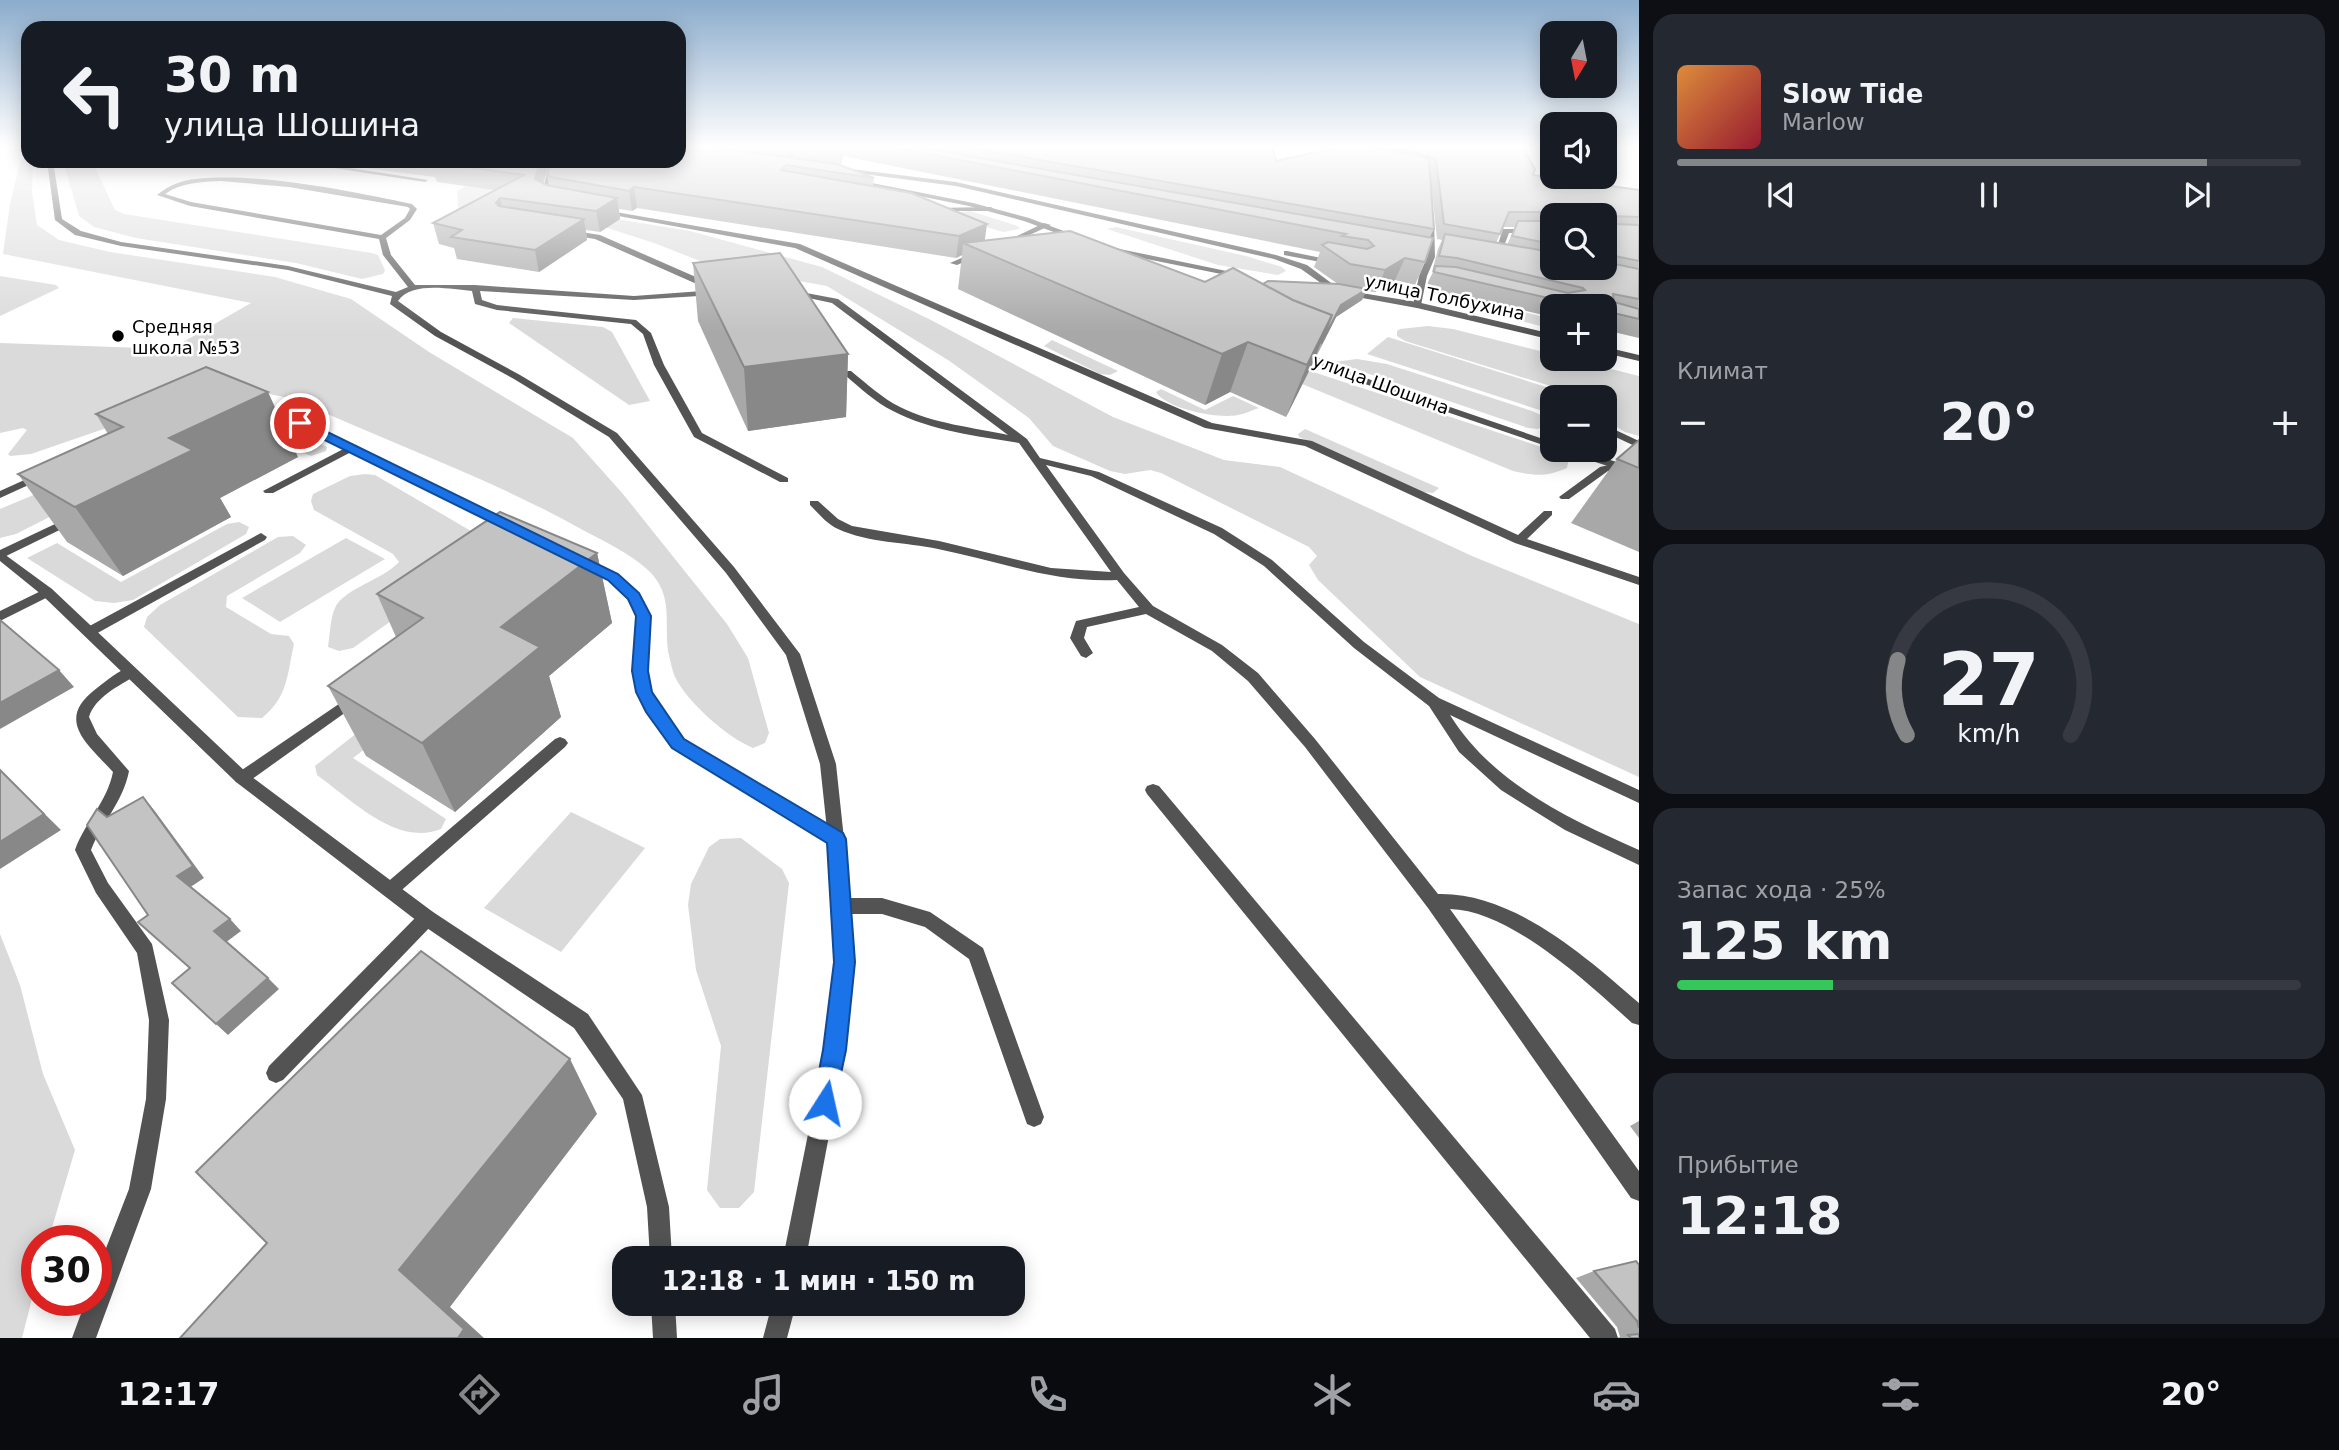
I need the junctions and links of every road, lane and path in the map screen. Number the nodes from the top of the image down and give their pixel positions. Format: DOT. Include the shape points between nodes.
graph roads {
  1 [pos="57,208"];
  2 [pos="216,208"];
  3 [pos="413,208"];
  4 [pos="1063,208"];
  5 [pos="590,209"];
  6 [pos="992,209"];
  7 [pos="1429,209"];
  8 [pos="922,211"];
  9 [pos="1047,225"];
  10 [pos="558,230"];
  11 [pos="1540,231"];
  12 [pos="382,237"];
  13 [pos="1015,239"];
  14 [pos="1431,243"];
  15 [pos="1219,244"];
  16 [pos="1000,245"];
  17 [pos="1444,245"];
  18 [pos="1105,248"];
  19 [pos="988,250"];
  20 [pos="1041,250"];
  21 [pos="1484,252"];
  22 [pos="1497,254"];
  23 [pos="1417,255"];
  24 [pos="1431,257"];
  25 [pos="1508,257"];
  26 [pos="954,263"];
  27 [pos="1345,265"];
  28 [pos="1148,268"];
  29 [pos="1423,276"];
  30 [pos="1436,277"];
  31 [pos="1256,281"];
  32 [pos="475,287"];
  33 [pos="412,288"];
  34 [pos="1311,289"];
  35 [pos="771,291"];
  36 [pos="1338,291"];
  37 [pos="721,293"];
  38 [pos="708,294"];
  39 [pos="397,295"];
  40 [pos="1417,305"];
  41 [pos="1540,334"];
  42 [pos="1291,349"];
  43 [pos="1617,353"];
  44 [pos="1639,358"];
  45 [pos="848,373"];
  46 [pos="238,409"];
  47 [pos="1617,434"];
  48 [pos="1023,441"];
  49 [pos="1540,441"];
  50 [pos="1639,445"];
  51 [pos="351,448"];
  52 [pos="1037,460"];
  53 [pos="1639,461"];
  54 [pos="1606,462"];
  55 [pos="1615,465"];
  56 [pos="52,471"];
  57 [pos="1639,473"];
  58 [pos="784,480"];
  59 [pos="3,491"];
  60 [pos="269,491"];
  61 [pos="1565,497"];
  62 [pos="814,503"];
  63 [pos="1548,513"];
  64 [pos="81,516"];
  65 [pos="520,531"];
  66 [pos="261,537"];
  67 [pos="1519,540"];
  68 [pos="0,555"];
  69 [pos="567,555"];
  70 [pos="1120,576"];
  71 [pos="1639,581"];
  72 [pos="47,592"];
  73 [pos="1148,609"];
  74 [pos="0,617"];
  75 [pos="89,632"];
  76 [pos="1086,653"];
  77 [pos="130,672"];
  78 [pos="371,686"];
  79 [pos="1434,702"];
  80 [pos="559,743"];
  81 [pos="242,778"];
  82 [pos="1153,790"];
  83 [pos="1639,797"];
  84 [pos="836,839"];
  85 [pos="1639,858"];
  86 [pos="390,890"];
  87 [pos="1434,902"];
  88 [pos="841,906"];
  89 [pos="427,918"];
  90 [pos="1639,1016"];
  91 [pos="275,1073"];
  92 [pos="1034,1116"];
  93 [pos="1639,1190"];
  94 [pos="660,1246"];
  95 [pos="797,1246"];
  96 [pos="664,1316"];
  97 [pos="781,1316"];
  98 [pos="84,1338"];
  99 [pos="665,1338"];
  100 [pos="775,1338"];
  101 [pos="1606,1338"];
  1 -- 39 [label="street" via="59,220 78,233 121,244 288,268"];
  2 -- 12 [label="street"];
  3 -- 12 [label="street" via="408,219"];
  4 -- 15 [label="street"];
  5 -- 67 [label="street" via="816,253 1209,426 1308,443"];
  6 -- 8 [label="street"];
  6 -- 9 [label="street"];
  7 -- 14 [label="street"];
  9 -- 13 [label="street"];
  9 -- 18 [label="street"];
  10 -- 38 [label="street" via="597,237 702,284"];
  11 -- 22 [label="street" via="1506,231"];
  12 -- 33 [label="street" via="387,255"];
  13 -- 16 [label="street"];
  13 -- 20 [label="street"];
  14 -- 17 [label="street"];
  14 -- 24 [label="street"];
  15 -- 27 [label="street" via="1247,244"];
  15 -- 36 [label="street" via="1304,267"];
  18 -- 28 [label="street"];
  18 -- 31 [label="street"];
  19 -- 26 [label="street"];
  21 -- 22 [label="street"];
  22 -- 25 [label="street"];
  23 -- 24 [label="street"];
  24 -- 29 [label="street"];
  29 -- 30 [label="street"];
  29 -- 40 [label="street"];
  32 -- 33 [label="street"];
  32 -- 38 [label="street" via="634,298"];
  32 -- 58 [label="street" via="478,302 497,307 633,322 647,333 659,365 698,435"];
  33 -- 39 [label="street"];
  34 -- 36 [label="street, улица Толбухина"];
  35 -- 48 [label="street" via="835,301"];
  36 -- 40 [label="street, улица Толбухина"];
  37 -- 38 [label="street"];
  39 -- 84 [label="street" via="393,302 438,334 613,435 730,570 793,654 828,764"];
  40 -- 41 [label="street, улица Толбухина"];
  42 -- 49 [label="street, улица Шошина" via="1368,382"];
  43 -- 44 [label="street"];
  45 -- 48 [label="street" via="897,409"];
  46 -- 51 [label="street" via="275,411"];
  47 -- 50 [label="street"];
  48 -- 52 [label="street"];
  51 -- 60 [label="street"];
  51 -- 65 [label="street"];
  52 -- 70 [label="street"];
  52 -- 79 [label="street" via="1095,474 1219,531 1268,563 1359,645"];
  53 -- 55 [label="street"];
  54 -- 55 [label="street"];
  55 -- 57 [label="street"];
  55 -- 61 [label="street"];
  56 -- 59 [label="street"];
  62 -- 70 [label="street" via="849,529 1053,573"];
  63 -- 67 [label="street"];
  64 -- 68 [label="street"];
  66 -- 75 [label="street"];
  67 -- 71 [label="street"];
  68 -- 72 [label="street"];
  69 -- 84 [label="street" via="613,577 634,596 644,616 640,671 644,692 678,744"];
  70 -- 73 [label="street"];
  72 -- 74 [label="street"];
  72 -- 75 [label="street"];
  73 -- 76 [label="street" via="1081,624 1077,638"];
  73 -- 87 [label="street" via="1217,648 1253,677"];
  75 -- 77 [label="street"];
  77 -- 81 [label="street"];
  77 -- 98 [label="street" via="85,704 80,716 82,727 121,771 111,804 83,849 102,888 146,950 159,1020 156,1099 140,1189"];
  78 -- 81 [label="street"];
  79 -- 83 [label="street"];
  79 -- 85 [label="street" via="1466,751 1498,780 1531,804"];
  80 -- 86 [label="street"];
  81 -- 86 [label="street"];
  82 -- 101 [label="street"];
  84 -- 88 [label="street"];
  86 -- 89 [label="street"];
  87 -- 90 [label="street" via="1462,902 1553,945"];
  87 -- 93 [label="street"];
  88 -- 92 [label="street" via="882,906 930,920 976,954"];
  88 -- 95 [label="street" via="844,962 835,1050"];
  89 -- 91 [label="street"];
  89 -- 94 [label="street" via="581,1021 632,1095 658,1207"];
  96 -- 99 [label="street"];
  97 -- 100 [label="street"];
}
